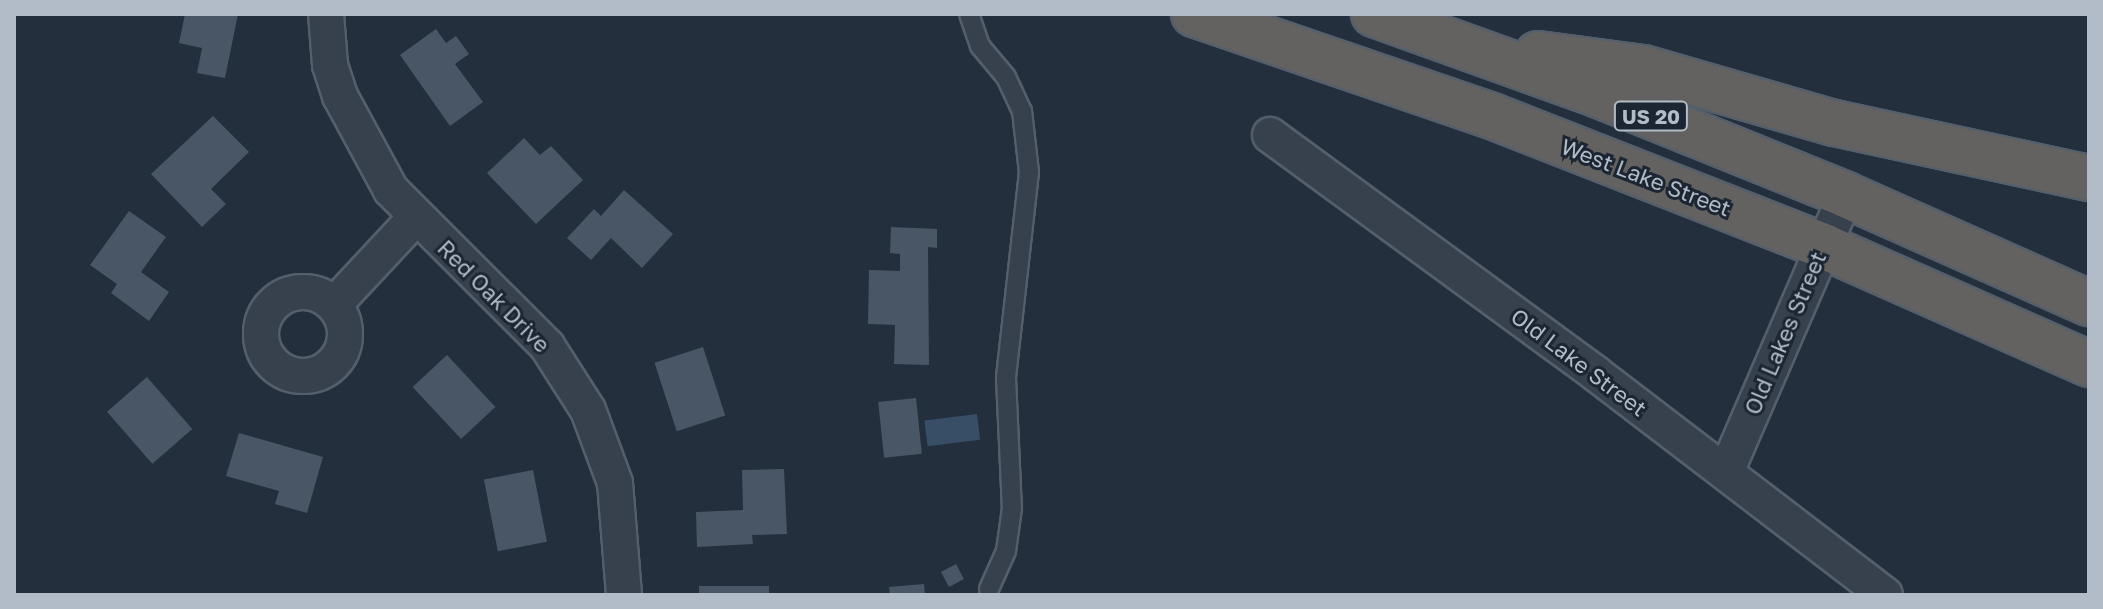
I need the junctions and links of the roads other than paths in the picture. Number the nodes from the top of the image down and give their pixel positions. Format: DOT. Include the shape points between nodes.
graph roads {
  1 [pos="326,14"];
  2 [pos="969,14"];
  3 [pos="1194,14"];
  4 [pos="1374,14"];
  5 [pos="1453,42"];
  6 [pos="1270,135"];
  7 [pos="2089,178"];
  8 [pos="1846,195"];
  9 [pos="416,217"];
  10 [pos="1823,246"];
  11 [pos="2089,303"];
  12 [pos="334,305"];
  13 [pos="2089,364"];
  14 [pos="1726,472"];
  15 [pos="989,589"];
  16 [pos="624,595"];
  17 [pos="1885,595"];
  1 -- 9 [label="street, Red Oak Drive" via="330,65 350,122 391,190"];
  2 -- 15 [label="lane" via="980,46 1006,77 1022,111 1029,172 1006,378 1012,508 1006,551"];
  3 -- 10 [label="highway, West Lake Street / US 20" via="1492,116"];
  4 -- 5 [label="highway, US 20"];
  5 -- 7 [label="highway" via="1643,68 1834,123"];
  5 -- 8 [label="highway, US 20"];
  6 -- 14 [label="street, Old Lake Street"];
  8 -- 10 [label="street, Old Lakes Street"];
  8 -- 11 [label="highway, US 20"];
  9 -- 12 [label="street"];
  9 -- 16 [label="street, Red Oak Drive" via="547,346 588,410 615,483"];
  10 -- 13 [label="highway, West Lake Street / US 20"];
  10 -- 14 [label="street, Old Lakes Street"];
  14 -- 17 [label="street, Old Lake Street"];
}
